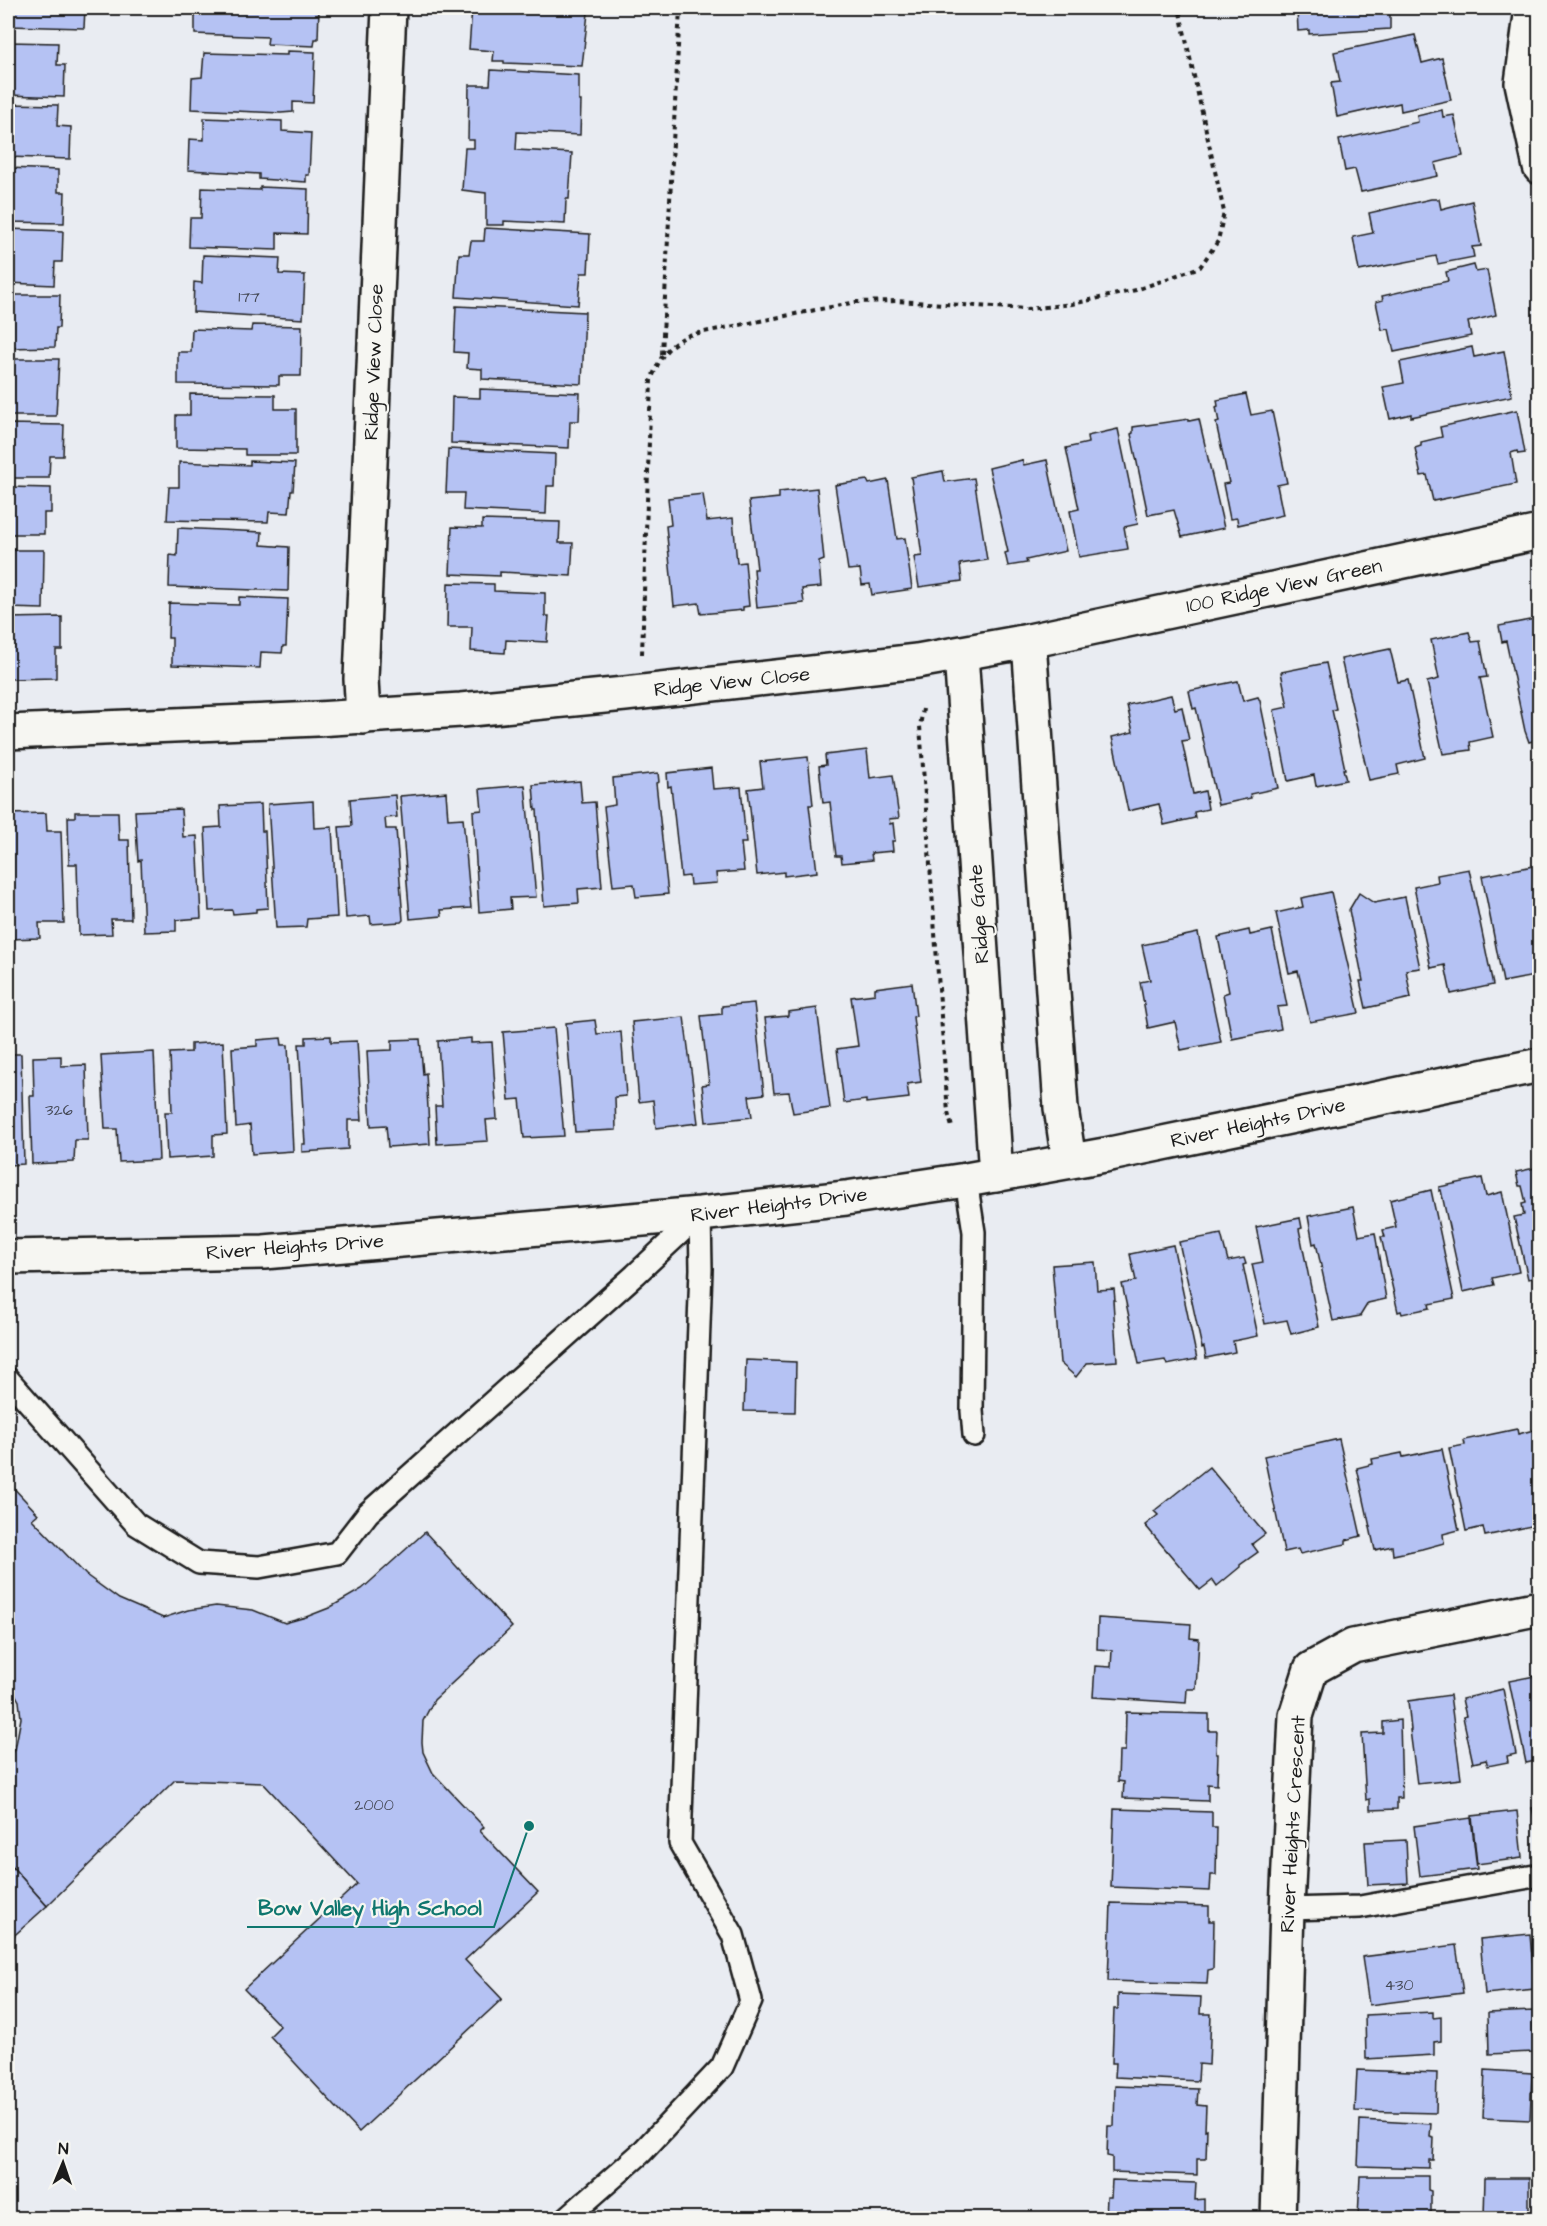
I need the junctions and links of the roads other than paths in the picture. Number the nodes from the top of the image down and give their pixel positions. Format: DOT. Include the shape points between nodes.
graph roads {
  1 [pos="389,8"];
  2 [pos="1532,8"];
  3 [pos="1539,167"];
  4 [pos="1539,532"];
  5 [pos="1029,641"];
  6 [pos="961,654"];
  7 [pos="363,717"];
  8 [pos="8,732"];
  9 [pos="1539,1065"];
  10 [pos="1069,1161"];
  11 [pos="981,1177"];
  12 [pos="700,1214"];
  13 [pos="8,1257"];
  14 [pos="8,1379"];
  15 [pos="974,1435"];
  16 [pos="1539,1608"];
  17 [pos="1539,1875"];
  18 [pos="1287,1909"];
  19 [pos="567,2218"];
  20 [pos="1278,2218"];
  1 -- 7 [label="street, Ridge View Close" via="361,679"];
  2 -- 3 [label="street" via="1522,83"];
  4 -- 5 [label="street, 100 Ridge View Green"];
  5 -- 6 [label="street, Ridge View Close"];
  5 -- 10 [label="street" via="1061,1108"];
  6 -- 7 [label="street, Ridge View Close" via="625,694"];
  6 -- 11 [label="street, Ridge Gate"];
  7 -- 8 [label="street, Ridge View Close"];
  9 -- 10 [label="street, River Heights Drive"];
  10 -- 11 [label="street, River Heights Drive"];
  11 -- 12 [label="street, River Heights Drive" via="846,1198"];
  11 -- 15 [label="lane" via="974,1232"];
  12 -- 13 [label="street, River Heights Drive" via="264,1252"];
  12 -- 14 [label="lane" via="368,1513 337,1553 259,1568 199,1563 136,1524"];
  12 -- 19 [label="lane" via="680,1843 733,1935 751,2001 722,2067 641,2153"];
  16 -- 18 [label="street, River Heights Crescent" via="1353,1646 1311,1669 1296,1716"];
  17 -- 18 [label="lane" via="1360,1907"];
  18 -- 20 [label="street, River Heights Crescent"];
}
